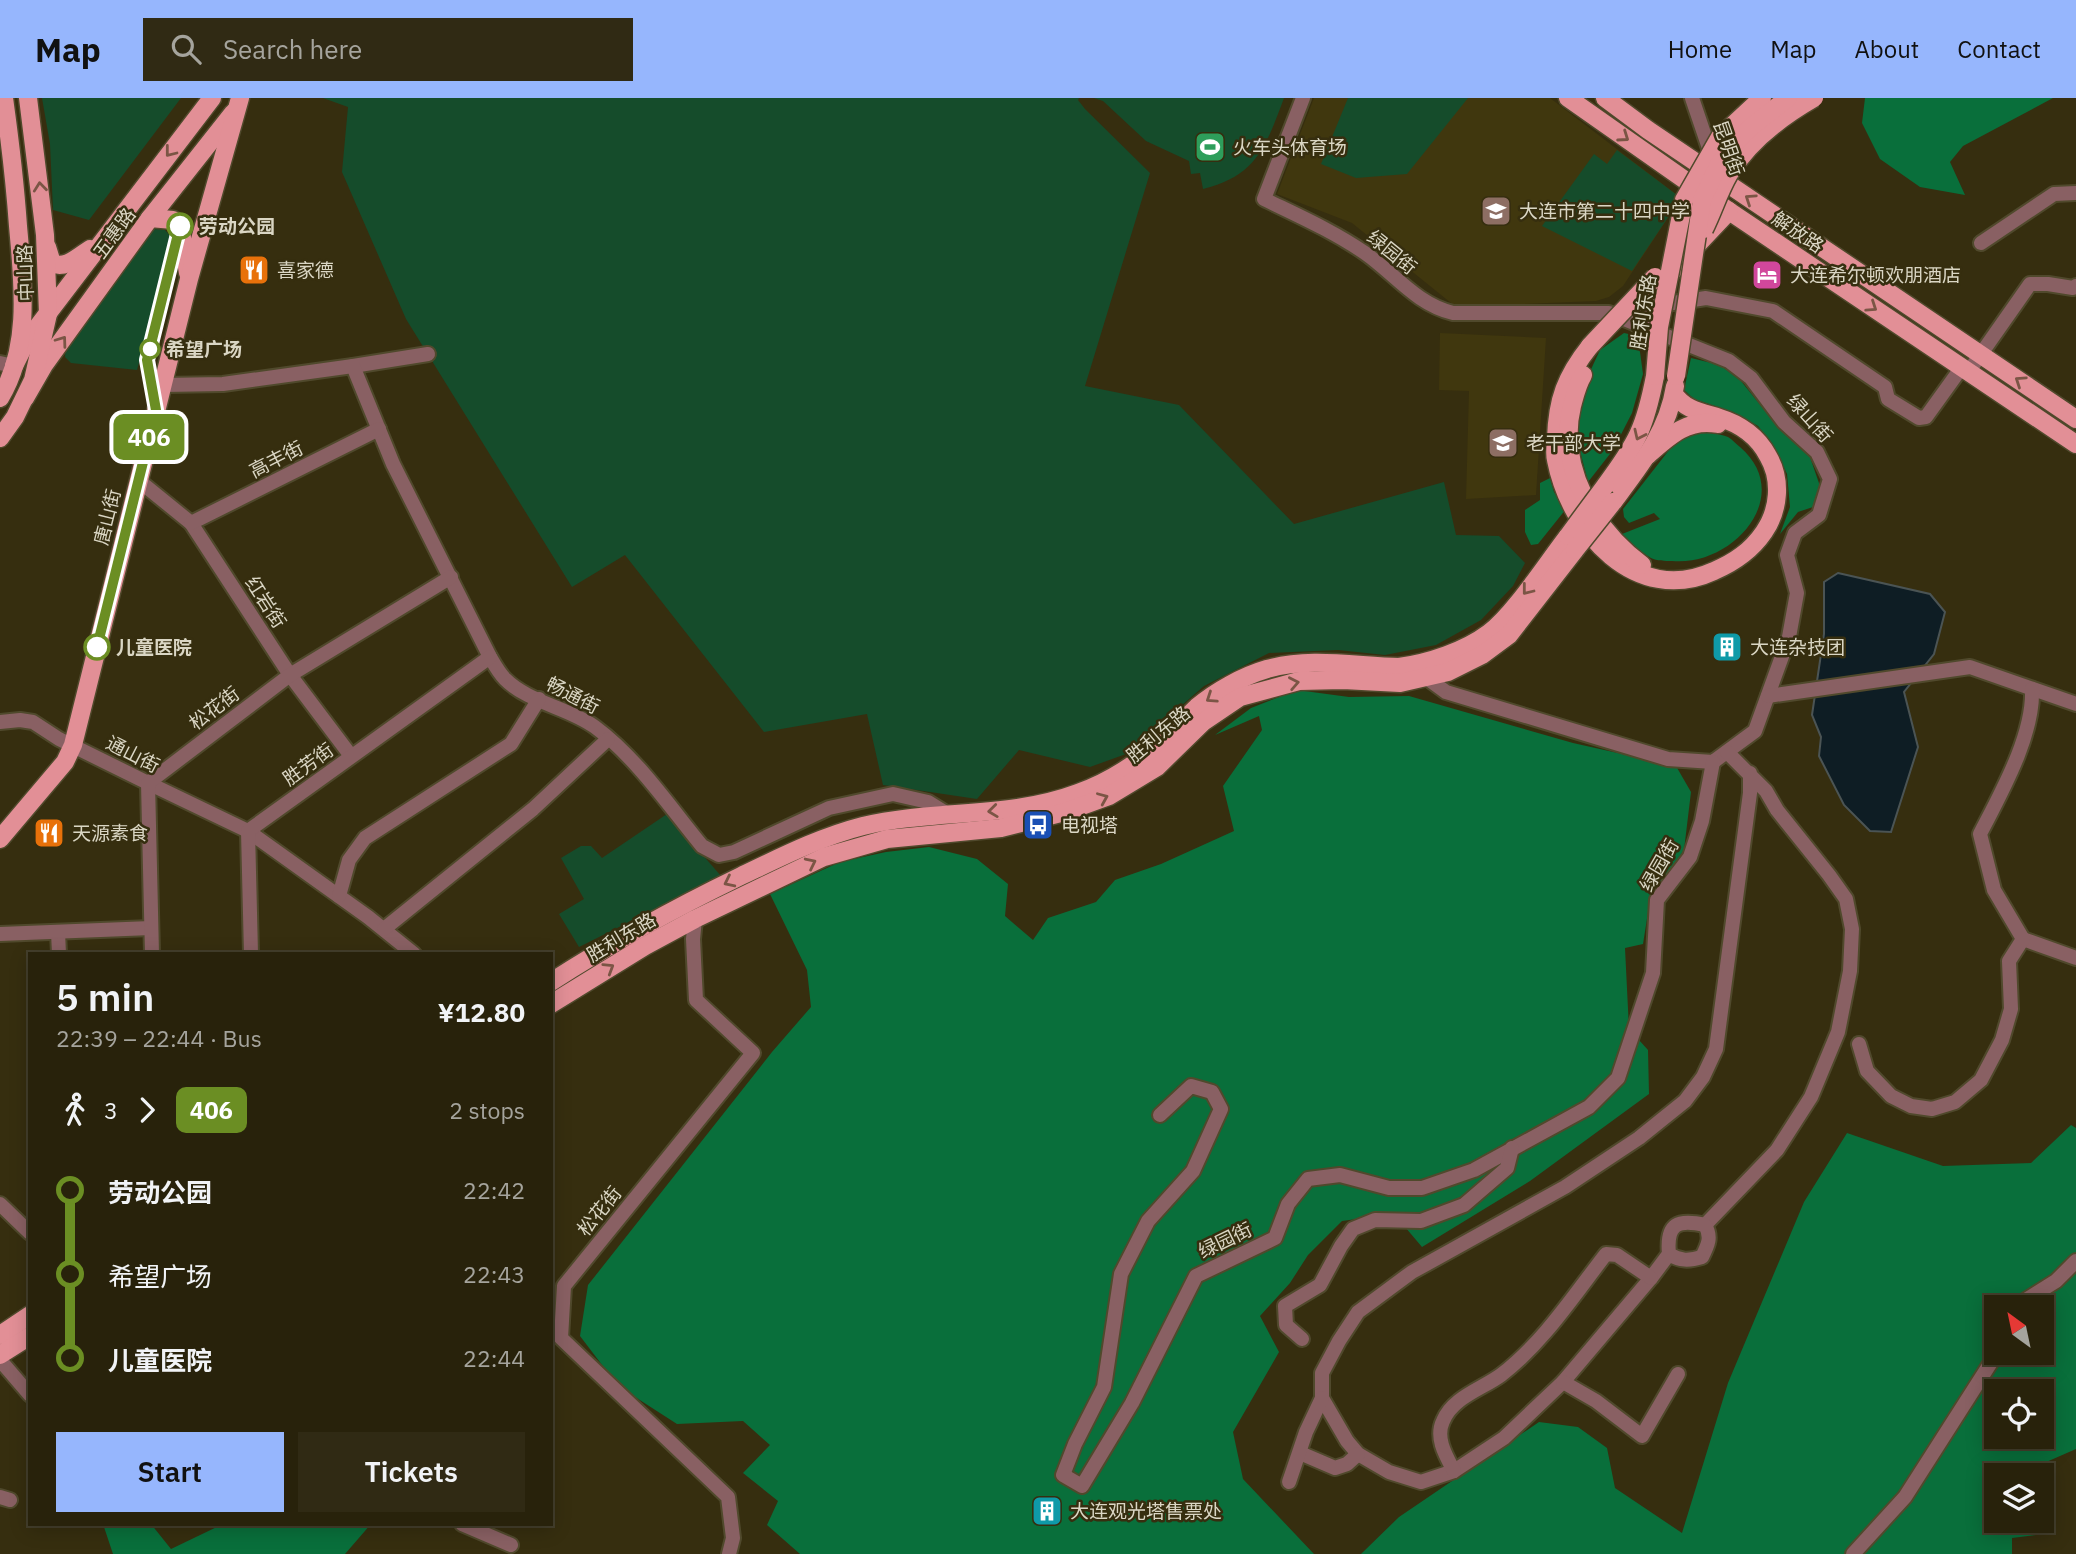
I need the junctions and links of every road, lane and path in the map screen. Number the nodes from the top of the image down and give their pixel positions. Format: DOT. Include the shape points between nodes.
graph roads {
  1 [pos="4,98"];
  2 [pos="28,98"];
  3 [pos="212,98"];
  4 [pos="1303,98"];
  5 [pos="1568,98"];
  6 [pos="1605,98"];
  7 [pos="1692,98"];
  8 [pos="1746,98"];
  9 [pos="1762,98"];
  10 [pos="1788,98"];
  11 [pos="1814,98"];
  12 [pos="241,100"];
  13 [pos="7,160"];
  14 [pos="1720,179"];
  15 [pos="2076,193"];
  16 [pos="1711,197"];
  17 [pos="1684,200"];
  18 [pos="1729,211"];
  19 [pos="150,218"];
  20 [pos="45,235"];
  21 [pos="101,241"];
  22 [pos="1981,243"];
  23 [pos="1697,245"];
  24 [pos="189,279"];
  25 [pos="1657,281"];
  26 [pos="2076,286"];
  27 [pos="1609,313"];
  28 [pos="48,314"];
  29 [pos="1637,325"];
  30 [pos="1594,349"];
  31 [pos="428,354"];
  32 [pos="1980,354"];
  33 [pos="352,366"];
  34 [pos="5,368"];
  35 [pos="1965,369"];
  36 [pos="163,385"];
  37 [pos="1675,385"];
  38 [pos="0,398"];
  39 [pos="25,398"];
  40 [pos="2076,419"];
  41 [pos="379,429"];
  42 [pos="0,438"];
  43 [pos="2076,444"];
  44 [pos="1648,455"];
  45 [pos="138,480"];
  46 [pos="1609,494"];
  47 [pos="191,523"];
  48 [pos="1572,543"];
  49 [pos="451,577"];
  50 [pos="490,657"];
  51 [pos="290,674"];
  52 [pos="1427,678"];
  53 [pos="2032,689"];
  54 [pos="1768,696"];
  55 [pos="539,699"];
  56 [pos="2076,704"];
  57 [pos="0,722"];
  58 [pos="608,740"];
  59 [pos="73,745"];
  60 [pos="1727,752"];
  61 [pos="351,756"];
  62 [pos="1713,762"];
  63 [pos="1750,773"];
  64 [pos="148,783"];
  65 [pos="949,815"];
  66 [pos="248,831"];
  67 [pos="0,839"];
  68 [pos="339,896"];
  69 [pos="695,919"];
  70 [pos="151,928"];
  71 [pos="384,929"];
  72 [pos="58,932"];
  73 [pos="0,934"];
  74 [pos="2023,939"];
  75 [pos="59,952"];
  76 [pos="152,952"];
  77 [pos="251,952"];
  78 [pos="412,952"];
  79 [pos="2076,958"];
  80 [pos="553,981"];
  81 [pos="553,1003"];
  82 [pos="1859,1044"];
  83 [pos="1160,1115"];
  84 [pos="1512,1147"];
  85 [pos="0,1204"];
  86 [pos="1705,1225"];
  87 [pos="28,1231"];
  88 [pos="1669,1254"];
  89 [pos="2076,1261"];
  90 [pos="1651,1278"];
  91 [pos="2034,1295"];
  92 [pos="28,1316"];
  93 [pos="0,1335"];
  94 [pos="28,1337"];
  95 [pos="1302,1339"];
  96 [pos="0,1357"];
  97 [pos="1989,1365"];
  98 [pos="1678,1374"];
  99 [pos="1563,1382"];
  100 [pos="28,1392"];
  101 [pos="1322,1398"];
  102 [pos="1300,1453"];
  103 [pos="1358,1454"];
  104 [pos="1454,1471"];
  105 [pos="1289,1482"];
  106 [pos="467,1526"];
  107 [pos="511,1545"];
  108 [pos="729,1554"];
  109 [pos="1853,1554"];
  1 -- 13 [label="main road, 中山路"];
  20 -- 2 [label="main road, 中山路, one-way"];
  3 -- 21 [label="main road, 五惠路, one-way"];
  4 -- 27 [label="street, 绿园街" via="1264,200 1330,230 1435,308 1453,313"];
  5 -- 16 [label="main road, 解放路, one-way"];
  6 -- 14 [label="main road, 解放路"];
  7 -- 14 [label="street, 昆明街"];
  8 -- 17 [label="main road, bridge" via="1710,132 1698,152"];
  9 -- 17 [label="main road, 胜利东路, bridge" via="1720,137"];
  10 -- 23 [label="main road, bridge" via="1751,127 1720,164 1702,200"];
  11 -- 23 [label="main road, bridge" via="1787,113 1746,152 1730,173"];
  12 -- 19 [label="main road, 五惠路"];
  12 -- 24 [label="main road, 唐山街"];
  13 -- 34 [label="main road, 中山路" via="23,282 22,326"];
  14 -- 18 [label="street, 昆明街"];
  32 -- 14 [label="main road, 解放路, one-way"];
  15 -- 22 [label="street" via="2054,194"];
  16 -- 18 [label="main road, 解放路"];
  16 -- 25 [label="main road"];
  17 -- 46 [label="main road, 胜利东路, one-way, bridge" via="1643,429"];
  18 -- 25 [label="main road"];
  18 -- 35 [label="main road, 解放路, one-way"];
  19 -- 24 [label="main road" via="173,220 180,226"];
  39 -- 19 [label="main road, 五惠路, one-way"];
  20 -- 21 [label="main road" via="49,257 57,265 74,260"];
  20 -- 28 [label="main road, 中山路"];
  21 -- 28 [label="main road, 五惠路"];
  23 -- 37 [label="main road, 胜利东路, bridge"];
  24 -- 36 [label="main road, 唐山街"];
  25 -- 30 [label="main road"];
  26 -- 32 [label="street" via="2030,284"];
  27 -- 29 [label="street, 绿山街"];
  28 -- 34 [label="main road, 五惠路"];
  28 -- 39 [label="main road, 中山路"];
  29 -- 35 [label="street" via="1653,306 1706,298 1773,311 1885,387 1888,398 1919,418 1926,417"];
  29 -- 54 [label="street, 绿山街" via="1728,361 1751,378 1784,422 1817,452 1830,479 1819,514 1795,533 1787,555 1797,593 1789,637"];
  30 -- 37 [label="main road" via="1567,379 1559,404 1555,458 1564,486 1574,510 1605,552 1648,578 1680,580 1702,577 1744,555 1767,528 1778,490 1768,456 1749,432 1688,408"];
  30 -- 44 [label="main road" via="1578,383 1568,448 1584,498 1608,533 1642,565 1683,572 1731,553 1754,531 1766,506 1768,480 1762,460 1743,436 1715,423 1700,422 1685,426"];
  31 -- 33 [label="street"];
  32 -- 35 [label="street"];
  40 -- 32 [label="main road, 解放路, one-way"];
  33 -- 36 [label="street" via="223,384"];
  33 -- 41 [label="street, 畅通街"];
  34 -- 38 [label="main road, 中山路"];
  35 -- 43 [label="main road, 解放路"];
  36 -- 45 [label="main road, 唐山街"];
  37 -- 44 [label="main road, 胜利东路" via="1669,413"];
  39 -- 42 [label="main road, 中山路"];
  41 -- 47 [label="street, 高丰街"];
  41 -- 49 [label="street, 畅通街"];
  44 -- 46 [label="main road, 胜利东路"];
  45 -- 47 [label="street, 红岩街"];
  45 -- 59 [label="main road, 唐山街"];
  46 -- 48 [label="main road, 胜利东路, bridge"];
  47 -- 51 [label="street, 红岩街"];
  48 -- 52 [label="main road, 胜利东路" via="1509,635 1482,655"];
  48 -- 65 [label="main road, one-way" via="1490,632 1465,647 1399,667 1296,663 1266,670 1216,694 1151,752 1079,793 992,812"];
  49 -- 50 [label="street, 畅通街"];
  49 -- 51 [label="street, 松花街"];
  50 -- 55 [label="street, 畅通街" via="504,678"];
  50 -- 61 [label="street, 胜芳街"];
  51 -- 61 [label="street, 红岩街"];
  51 -- 64 [label="street, 松花街"];
  52 -- 62 [label="street" via="1446,692 1654,755"];
  69 -- 52 [label="main road, 胜利东路, one-way" via="824,857 887,839 1001,828 1109,796 1157,767 1203,722 1240,697 1299,681 1400,683"];
  53 -- 54 [label="street" via="1970,667"];
  53 -- 56 [label="street"];
  53 -- 74 [label="street" via="2033,708 2009,777 1980,834 1994,890"];
  54 -- 60 [label="street, 绿山街" via="1755,731"];
  55 -- 58 [label="street, 畅通街" via="593,725"];
  55 -- 68 [label="street" via="512,744 365,838 348,860"];
  57 -- 59 [label="street, 通山街" via="33,722"];
  58 -- 65 [label="street, 畅通街" via="624,752 702,846 719,855 829,808 893,794 928,802"];
  58 -- 71 [label="street" via="533,809"];
  59 -- 64 [label="street, 通山街"];
  59 -- 67 [label="main road, 唐山街" via="65,762"];
  60 -- 62 [label="street, 绿山街"];
  60 -- 63 [label="street"];
  61 -- 66 [label="street, 胜芳街"];
  62 -- 84 [label="street, 绿园街" via="1690,857 1657,900 1653,974 1618,1078 1589,1107"];
  63 -- 86 [label="street" via="1846,900 1852,929 1850,971 1838,1032 1811,1097 1777,1150"];
  63 -- 101 [label="street" via="1725,995 1716,1049 1703,1077 1685,1101 1639,1138 1565,1186 1412,1272 1358,1312 1322,1373"];
  64 -- 66 [label="street, 通山街"];
  64 -- 70 [label="street"];
  65 -- 80 [label="main road, one-way" via="864,826 808,845 662,915"];
  66 -- 68 [label="street, 通山街"];
  66 -- 77 [label="street"];
  68 -- 71 [label="street, 通山街"];
  81 -- 69 [label="main road, 胜利东路, one-way"];
  69 -- 108 [label="street, 松花街" via="696,1000 753,1053 564,1286 561,1338 728,1497 733,1538"];
  70 -- 72 [label="street"];
  70 -- 76 [label="street"];
  71 -- 78 [label="street, 通山街"];
  72 -- 73 [label="street"];
  72 -- 75 [label="street"];
  74 -- 79 [label="street"];
  74 -- 82 [label="street" via="2009,961 2011,1009 2002,1040 1982,1080 1955,1102 1932,1109 1891,1096 1867,1070"];
  83 -- 84 [label="street, 绿园街" via="1191,1086 1212,1092 1221,1109 1193,1171 1148,1221 1121,1274 1104,1387 1063,1475 1082,1486 1132,1403 1196,1276 1275,1238 1289,1204 1308,1179 1340,1175 1389,1188 1422,1188 1474,1170"];
  84 -- 95 [label="street" via="1507,1168 1464,1205 1420,1221 1374,1220 1353,1229 1320,1285 1285,1306 1286,1325"];
  85 -- 87 [label="street"];
  86 -- 88 [label="street" via="1685,1221 1672,1228 1667,1239"];
  86 -- 88 [label="street" via="1709,1244 1702,1257 1679,1260"];
  88 -- 90 [label="street"];
  89 -- 91 [label="street"];
  90 -- 99 [label="street"];
  90 -- 104 [label="street" via="1617,1255 1606,1254 1530,1350 1500,1376 1456,1403 1443,1421 1440,1437"];
  92 -- 93 [label="main road"];
  94 -- 96 [label="main road"];
  96 -- 100 [label="street"];
  97 -- 109 [label="street" via="1905,1497"];
  98 -- 99 [label="street" via="1642,1436"];
  99 -- 104 [label="street" via="1504,1438"];
  101 -- 102 [label="street"];
  101 -- 103 [label="street"];
  102 -- 103 [label="street" via="1335,1468"];
  102 -- 105 [label="street"];
  103 -- 104 [label="street" via="1389,1472 1421,1482"];
  106 -- 107 [label="street"];
}
